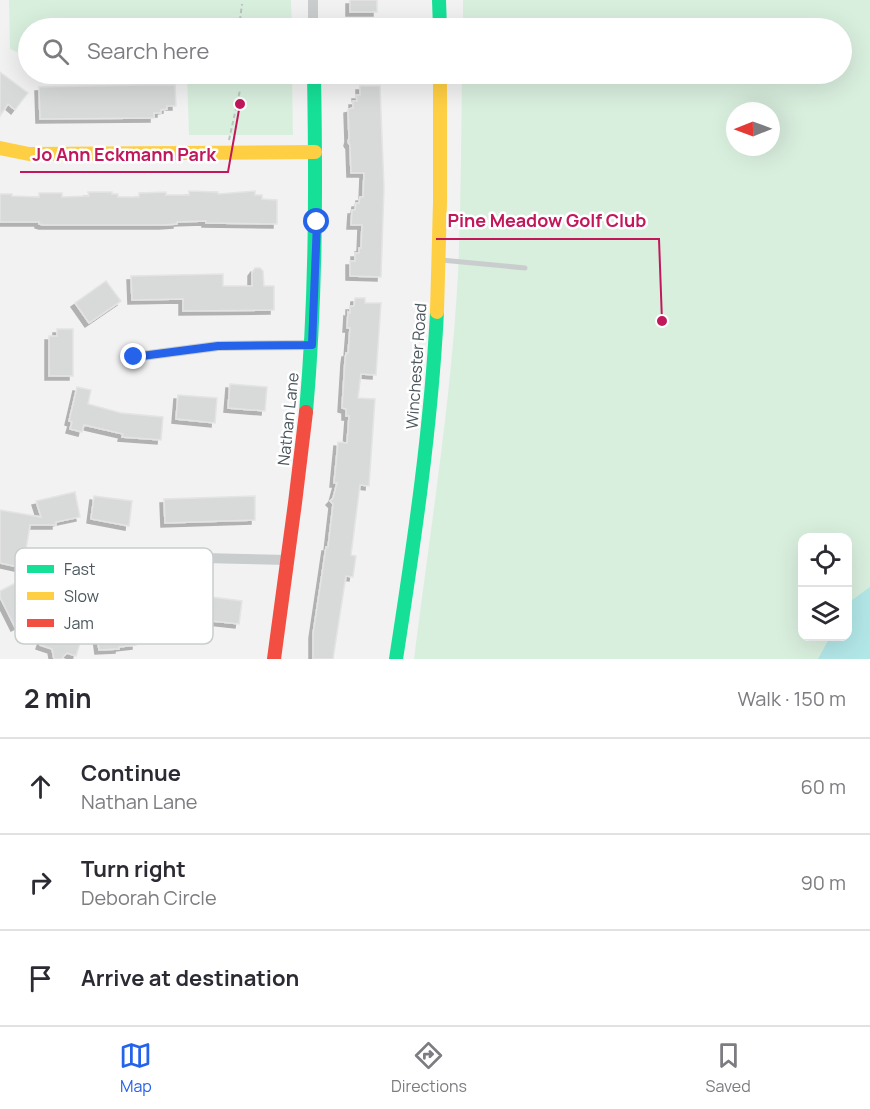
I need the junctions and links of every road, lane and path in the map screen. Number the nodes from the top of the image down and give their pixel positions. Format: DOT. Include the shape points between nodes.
graph roads {
  1 [pos="313,0"];
  2 [pos="439,0"];
  3 [pos="242,3"];
  4 [pos="240,18"];
  5 [pos="313,18"];
  6 [pos="440,18"];
  7 [pos="314,84"];
  8 [pos="440,84"];
  9 [pos="240,90"];
  10 [pos="0,148"];
  11 [pos="315,152"];
  12 [pos="228,153"];
  13 [pos="439,259"];
  14 [pos="525,268"];
  15 [pos="312,345"];
  16 [pos="134,357"];
  17 [pos="213,558"];
  18 [pos="289,560"];
  19 [pos="274,659"];
  20 [pos="396,659"];
  1 -- 5 [label="street"];
  2 -- 6 [label="street"];
  3 -- 4 [label="path"];
  7 -- 11 [label="street, Nathan Lane"];
  8 -- 13 [label="street, Winchester Road"];
  9 -- 12 [label="path"];
  10 -- 12 [label="street" via="29,154"];
  11 -- 12 [label="street"];
  11 -- 15 [label="street, Nathan Lane" via="317,222"];
  13 -- 14 [label="lane"];
  13 -- 20 [label="street, Winchester Road" via="430,417"];
  15 -- 16 [label="street" via="218,346"];
  15 -- 18 [label="street, Nathan Lane"];
  17 -- 18 [label="street"];
  18 -- 19 [label="street, Nathan Lane"];
}
